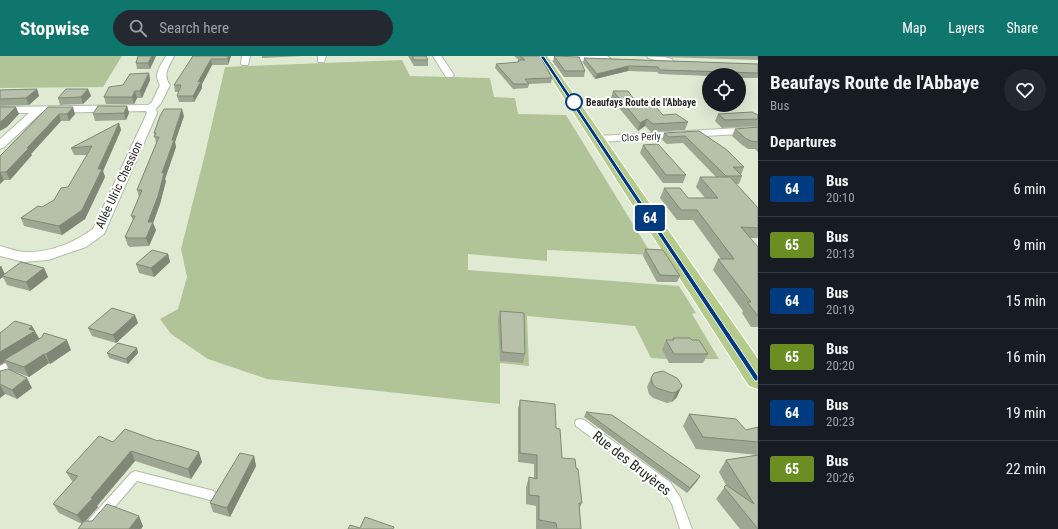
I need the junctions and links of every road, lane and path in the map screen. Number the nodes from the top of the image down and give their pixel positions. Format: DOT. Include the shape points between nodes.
graph roads {
  1 [pos="170,56"];
  2 [pos="437,56"];
  3 [pos="543,56"];
  4 [pos="648,58"];
  5 [pos="617,60"];
  6 [pos="673,62"];
  7 [pos="449,75"];
  8 [pos="151,108"];
  9 [pos="0,110"];
  10 [pos="38,110"];
  11 [pos="757,130"];
  12 [pos="598,140"];
  13 [pos="0,145"];
  14 [pos="0,251"];
  15 [pos="24,355"];
  16 [pos="752,366"];
  17 [pos="0,371"];
  18 [pos="580,423"];
  19 [pos="210,495"];
  20 [pos="88,529"];
  21 [pos="686,529"];
  1 -- 8 [label="street, Allée Ulric Chession" via="161,75 165,85"];
  2 -- 7 [label="street"];
  3 -- 5 [label="street"];
  3 -- 12 [label="main road"];
  4 -- 6 [label="street"];
  8 -- 10 [label="street"];
  8 -- 14 [label="street, Allée Ulric Chession" via="152,113 99,231 82,244 48,255 24,257"];
  9 -- 10 [label="street"];
  10 -- 13 [label="street"];
  11 -- 12 [label="street, Clos Perly"];
  12 -- 16 [label="main road"];
  15 -- 17 [label="lane"];
  18 -- 21 [label="lane, Rue des Bruyères" via="666,486 679,503"];
  19 -- 20 [label="lane" via="135,476"];
}
